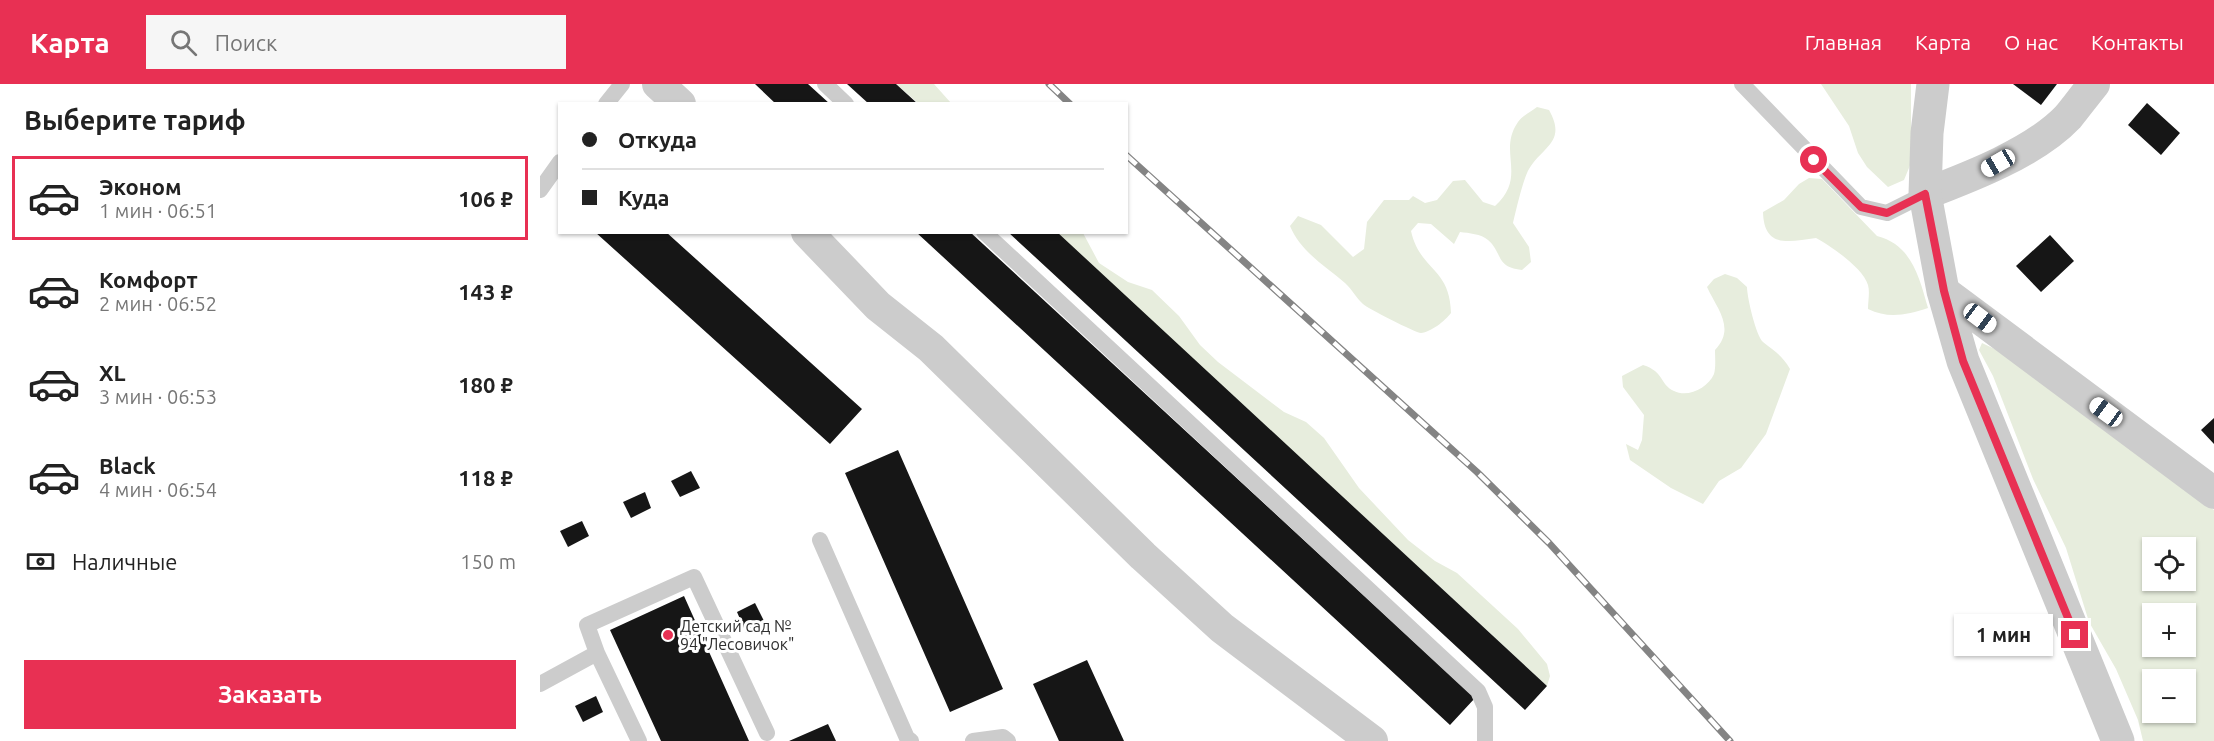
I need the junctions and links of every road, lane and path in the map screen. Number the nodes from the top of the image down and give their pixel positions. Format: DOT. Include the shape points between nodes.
graph roads {
  1 [pos="622,84"];
  2 [pos="658,84"];
  3 [pos="825,84"];
  4 [pos="1742,84"];
  5 [pos="1933,84"];
  6 [pos="2094,84"];
  7 [pos="608,102"];
  8 [pos="678,102"];
  9 [pos="844,102"];
  10 [pos="558,165"];
  11 [pos="540,190"];
  12 [pos="1925,194"];
  13 [pos="809,234"];
  14 [pos="986,234"];
  15 [pos="1944,291"];
  16 [pos="2214,493"];
  17 [pos="820,540"];
  18 [pos="597,653"];
  19 [pos="540,684"];
  20 [pos="768,733"];
  21 [pos="639,741"];
  22 [pos="911,741"];
  23 [pos="973,741"];
  24 [pos="1008,741"];
  25 [pos="1372,741"];
  26 [pos="1485,741"];
  27 [pos="2118,741"];
  1 -- 7 [label="lane"];
  2 -- 8 [label="street"];
  3 -- 9 [label="lane"];
  4 -- 12 [label="lane" via="1861,207 1887,213"];
  5 -- 12 [label="street"];
  6 -- 12 [label="street" via="2066,118 2026,147 1984,171"];
  10 -- 11 [label="lane"];
  12 -- 15 [label="street"];
  13 -- 25 [label="street" via="878,306 931,348 1213,620"];
  14 -- 26 [label="lane" via="1478,691 1485,707"];
  15 -- 16 [label="street"];
  15 -- 27 [label="street" via="1963,361"];
  17 -- 22 [label="lane"];
  18 -- 19 [label="lane"];
  18 -- 20 [label="lane" via="587,625 694,577"];
  18 -- 21 [label="lane"];
  23 -- 24 [label="lane" via="1003,737"];
}
